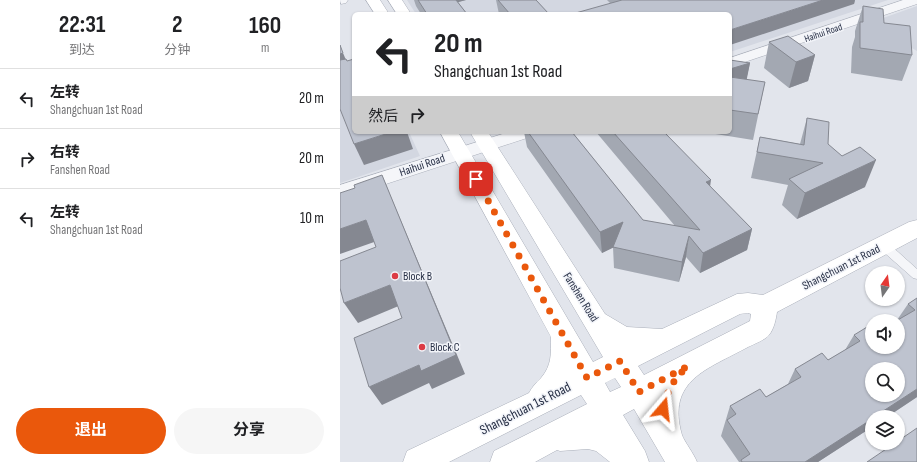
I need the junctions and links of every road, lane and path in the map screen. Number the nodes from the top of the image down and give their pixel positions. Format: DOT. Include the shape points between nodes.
graph roads {
  1 [pos="374,0"];
  2 [pos="395,0"];
  3 [pos="916,0"];
  4 [pos="381,12"];
  5 [pos="403,12"];
  6 [pos="732,62"];
  7 [pos="514,134"];
  8 [pos="483,139"];
  9 [pos="455,142"];
  10 [pos="340,192"];
  11 [pos="917,228"];
  12 [pos="883,245"];
  13 [pos="917,275"];
  14 [pos="765,306"];
  15 [pos="591,314"];
  16 [pos="560,329"];
  17 [pos="670,336"];
  18 [pos="620,361"];
  19 [pos="688,366"];
  20 [pos="587,378"];
  21 [pos="639,392"];
  22 [pos="527,408"];
  23 [pos="605,410"];
  24 [pos="547,440"];
  25 [pos="678,456"];
  26 [pos="418,462"];
  27 [pos="505,462"];
  28 [pos="630,462"];
  29 [pos="634,462"];
  1 -- 4 [label="main road"];
  2 -- 5 [label="main road"];
  3 -- 6 [label="street, Haihui Road"];
  7 -- 8 [label="street, Haihui Road"];
  8 -- 9 [label="street, Haihui Road"];
  8 -- 15 [label="main road, Fanshen Road"];
  9 -- 10 [label="street, Haihui Road"];
  9 -- 16 [label="main road"];
  11 -- 12 [label="main road, Shangchuan 1st Road"];
  12 -- 13 [label="lane"];
  12 -- 14 [label="main road, Shangchuan 1st Road"];
  14 -- 17 [label="main road, Shangchuan 1st Road" via="737,304"];
  14 -- 19 [label="main road" via="760,328"];
  15 -- 17 [label="main road" via="616,335 632,340"];
  15 -- 18 [label="main road, Fanshen Road"];
  16 -- 20 [label="main road"];
  16 -- 22 [label="main road" via="566,346 564,364 557,381"];
  17 -- 18 [label="main road, Shangchuan 1st Road"];
  18 -- 20 [label="main road, Shangchuan 1st Road"];
  18 -- 21 [label="main road, Fanshen Road"];
  19 -- 21 [label="main road"];
  19 -- 25 [label="main road" via="676,377 667,392 663,409 665,426"];
  20 -- 22 [label="main road, Shangchuan 1st Road"];
  20 -- 23 [label="main road"];
  21 -- 23 [label="main road"];
  21 -- 25 [label="main road, Fanshen Road"];
  22 -- 26 [label="main road, Shangchuan 1st Road"];
  23 -- 24 [label="main road"];
  23 -- 29 [label="main road"];
  24 -- 27 [label="main road"];
  24 -- 28 [label="main road" via="570,435 591,435 610,442"];
}
